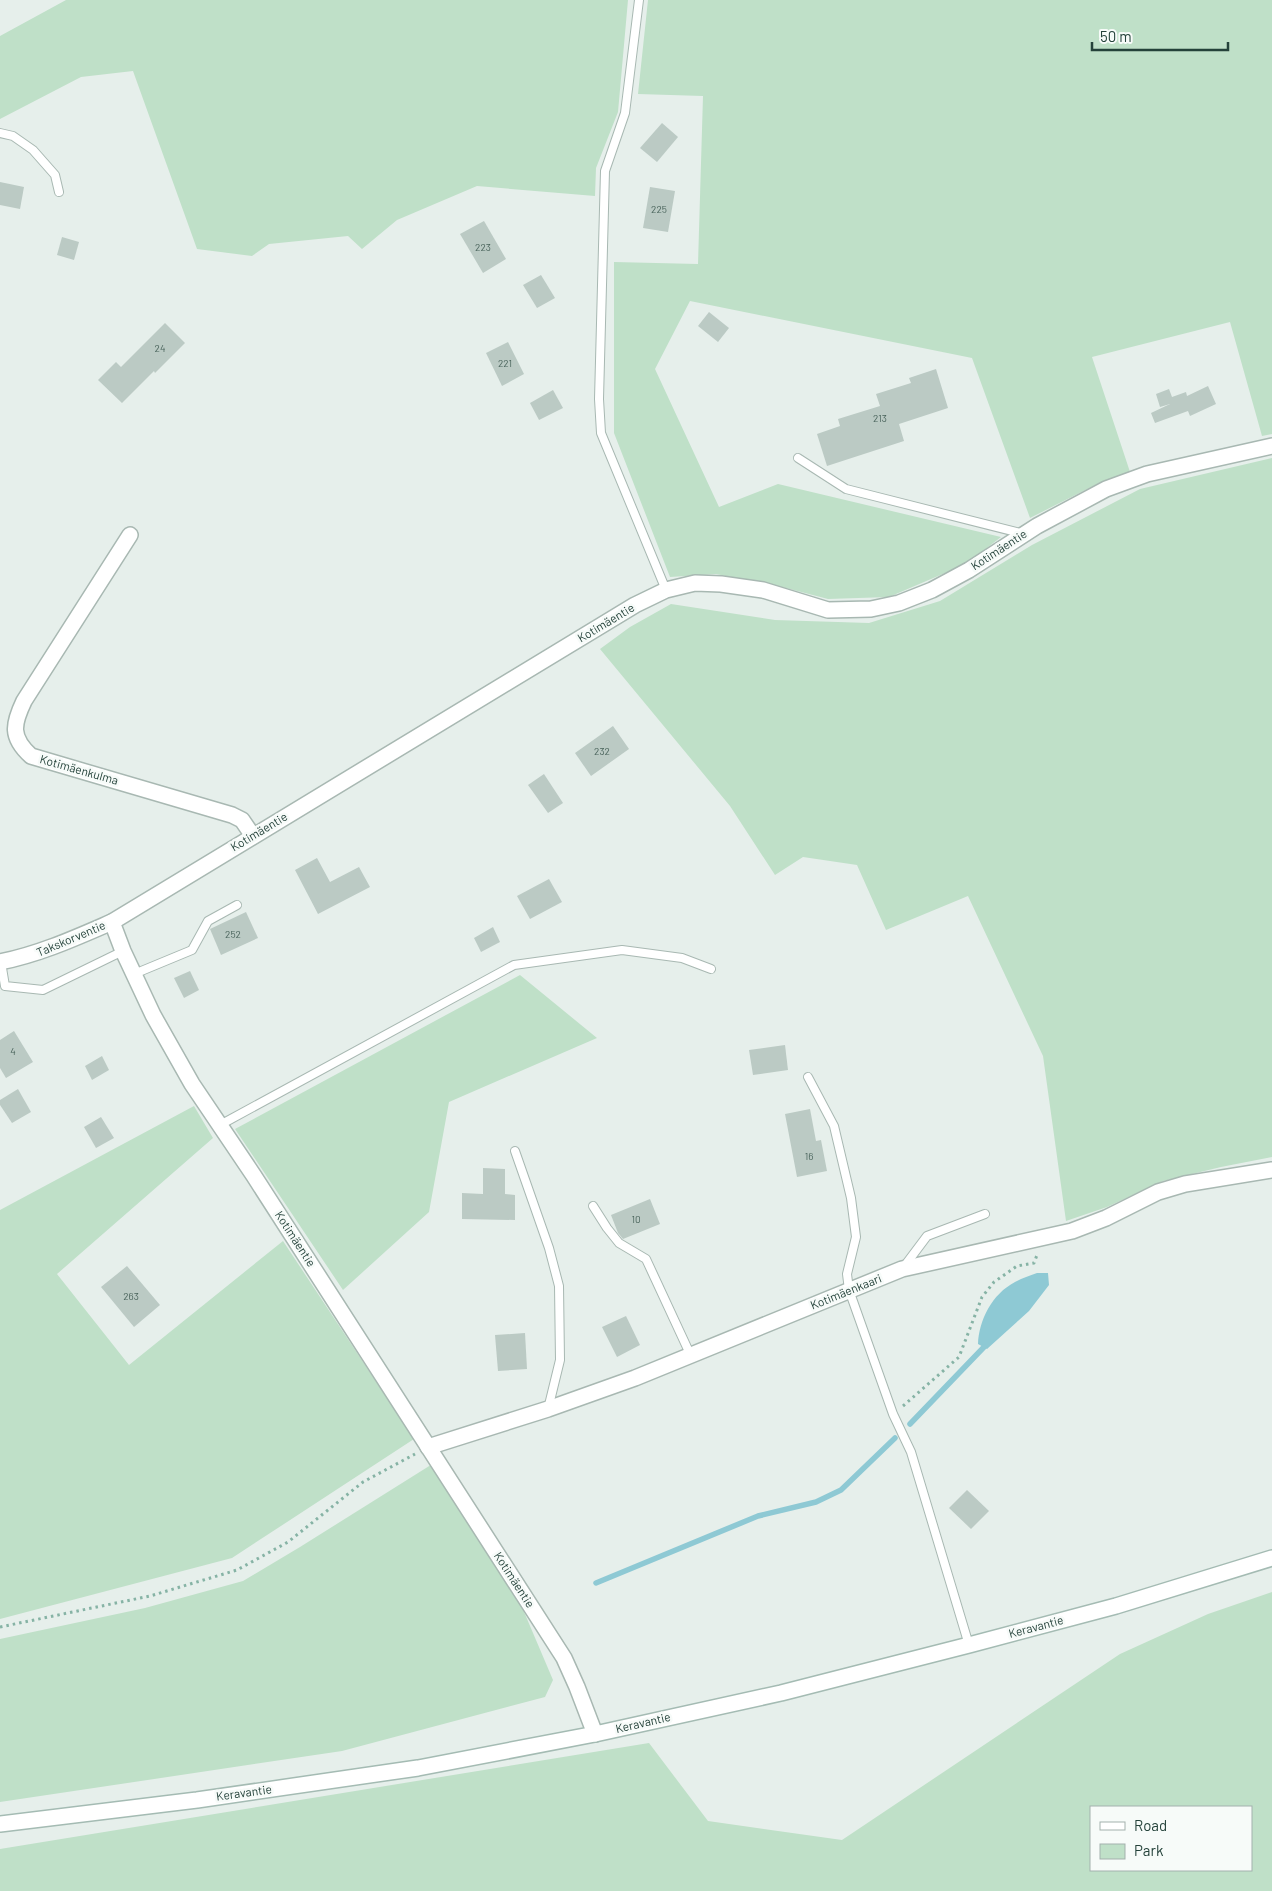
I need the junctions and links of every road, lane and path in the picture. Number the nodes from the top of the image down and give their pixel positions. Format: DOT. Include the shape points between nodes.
graph roads {
  1 [pos="638,0"];
  2 [pos="0,133"];
  3 [pos="60,192"];
  4 [pos="1272,446"];
  5 [pos="798,458"];
  6 [pos="1024,534"];
  7 [pos="130,535"];
  8 [pos="666,590"];
  9 [pos="253,836"];
  10 [pos="237,905"];
  11 [pos="112,922"];
  12 [pos="123,951"];
  13 [pos="0,962"];
  14 [pos="711,969"];
  15 [pos="134,974"];
  16 [pos="808,1077"];
  17 [pos="220,1125"];
  18 [pos="515,1151"];
  19 [pos="1272,1170"];
  20 [pos="593,1206"];
  21 [pos="986,1214"];
  22 [pos="1047,1237"];
  23 [pos="902,1269"];
  24 [pos="849,1290"];
  25 [pos="691,1356"];
  26 [pos="548,1409"];
  27 [pos="893,1414"];
  28 [pos="428,1446"];
  29 [pos="1272,1558"];
  30 [pos="0,1627"];
  31 [pos="969,1645"];
  32 [pos="595,1734"];
  33 [pos="0,1824"];
  1 -- 8 [label="lane" via="625,113 605,171 600,433"];
  2 -- 3 [label="lane" via="12,136 32,150 55,175"];
  4 -- 6 [label="street, Kotimäentie" via="1147,474 1106,489"];
  5 -- 6 [label="lane" via="846,489"];
  6 -- 8 [label="street, Kotimäentie" via="932,590 899,603 871,609 828,610 762,590 721,584 695,583"];
  7 -- 9 [label="street, Kotimäenkulma" via="24,701 15,719 15,734 22,748 31,756 232,815 242,820"];
  8 -- 9 [label="street, Kotimäentie" via="635,605"];
  9 -- 11 [label="street, Kotimäentie"];
  10 -- 15 [label="lane" via="208,921 192,950"];
  11 -- 12 [label="street, Kotimäentie"];
  11 -- 13 [label="street, Takskorventie" via="59,946"];
  12 -- 13 [label="lane" via="43,990 5,986"];
  12 -- 15 [label="street, Kotimäentie"];
  14 -- 17 [label="lane" via="682,958 622,950 514,965"];
  15 -- 17 [label="street, Kotimäentie" via="192,1084"];
  16 -- 24 [label="lane" via="834,1126 851,1198 856,1238 847,1274"];
  17 -- 28 [label="street, Kotimäentie"];
  18 -- 26 [label="lane" via="559,1286 560,1360"];
  19 -- 22 [label="street, Kotimäenkaari" via="1185,1184 1158,1192 1106,1218"];
  20 -- 25 [label="lane" via="620,1243 646,1258"];
  21 -- 23 [label="lane" via="927,1236"];
  22 -- 23 [label="street, Kotimäenkaari"];
  22 -- 27 [label="path" via="1034,1263 1008,1271 982,1297 959,1357"];
  23 -- 24 [label="street, Kotimäenkaari"];
  24 -- 25 [label="street, Kotimäenkaari"];
  24 -- 27 [label="lane"];
  25 -- 26 [label="street, Kotimäenkaari"];
  26 -- 28 [label="street, Kotimäenkaari"];
  27 -- 31 [label="lane" via="910,1452"];
  28 -- 30 [label="path" via="363,1482 288,1542 237,1570 150,1596"];
  28 -- 32 [label="street, Kotimäentie" via="564,1658"];
  29 -- 31 [label="street, Keravantie" via="1116,1606"];
  31 -- 32 [label="street, Keravantie" via="781,1693"];
  32 -- 33 [label="street, Keravantie" via="418,1768"];
}
